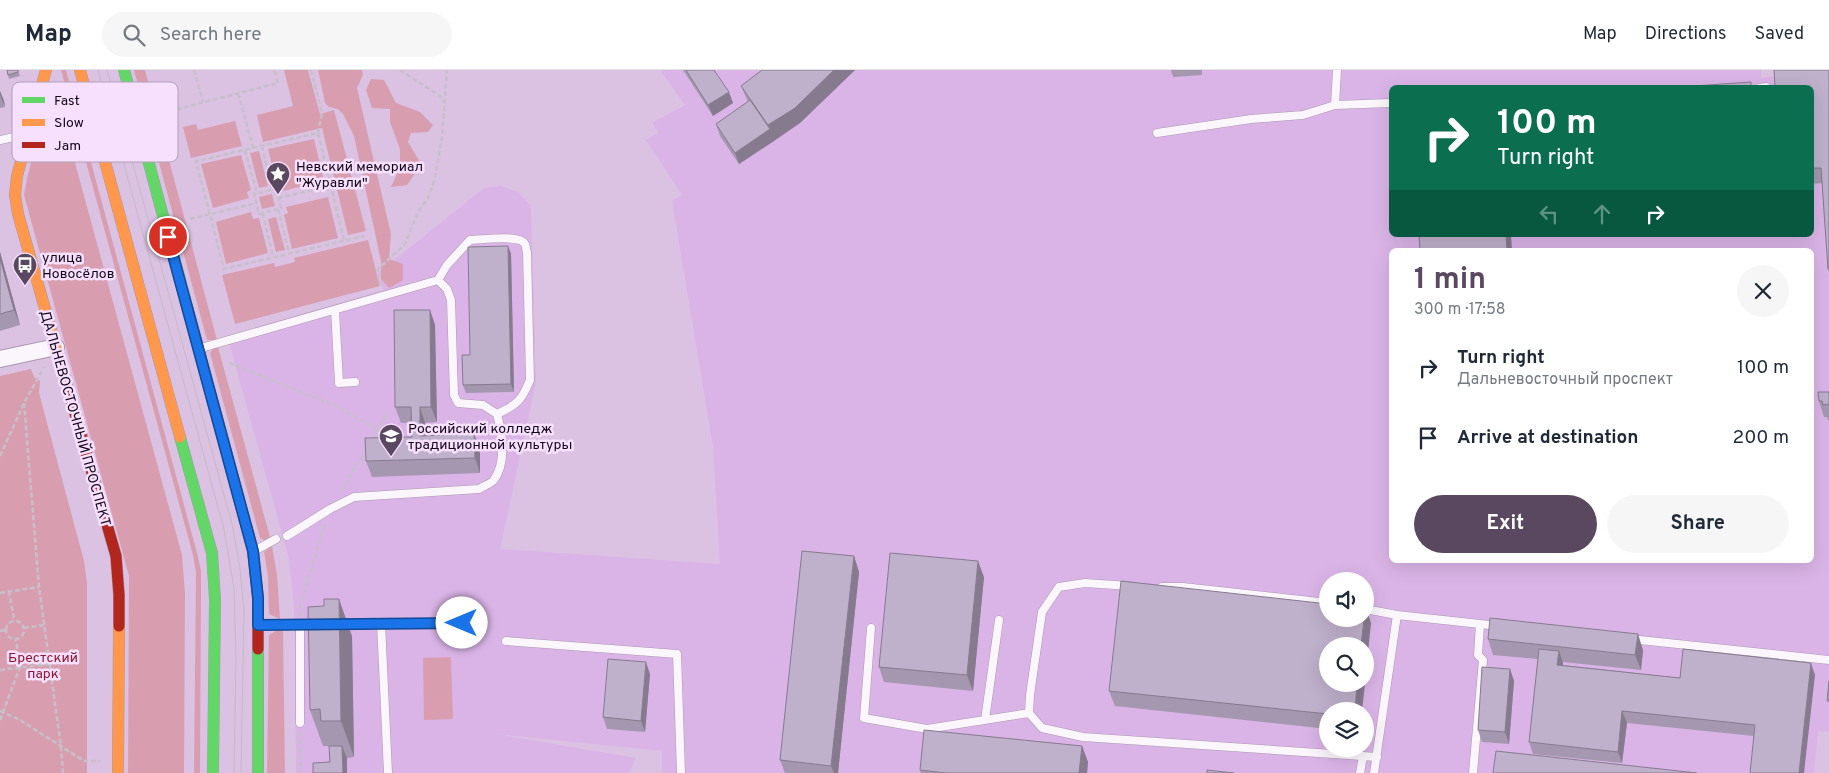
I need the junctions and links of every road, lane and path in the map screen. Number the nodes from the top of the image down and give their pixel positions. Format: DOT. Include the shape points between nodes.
graph roads {
  1 [pos="194,70"];
  2 [pos="274,70"];
  3 [pos="311,70"];
  4 [pos="400,70"];
  5 [pos="447,70"];
  6 [pos="1337,70"];
  7 [pos="238,93"];
  8 [pos="203,102"];
  9 [pos="445,103"];
  10 [pos="1389,104"];
  11 [pos="1334,105"];
  12 [pos="178,109"];
  13 [pos="318,133"];
  14 [pos="1157,133"];
  15 [pos="262,146"];
  16 [pos="253,148"];
  17 [pos="245,150"];
  18 [pos="21,162"];
  19 [pos="105,162"];
  20 [pos="148,162"];
  21 [pos="331,186"];
  22 [pos="272,190"];
  23 [pos="257,193"];
  24 [pos="278,198"];
  25 [pos="257,203"];
  26 [pos="278,209"];
  27 [pos="263,213"];
  28 [pos="209,214"];
  29 [pos="190,219"];
  30 [pos="364,236"];
  31 [pos="344,240"];
  32 [pos="289,253"];
  33 [pos="273,257"];
  34 [pos="438,280"];
  35 [pos="381,286"];
  36 [pos="335,310"];
  37 [pos="56,347"];
  38 [pos="198,349"];
  39 [pos="0,359"];
  40 [pos="46,363"];
  41 [pos="229,363"];
  42 [pos="355,382"];
  43 [pos="24,403"];
  44 [pos="497,414"];
  45 [pos="378,430"];
  46 [pos="0,456"];
  47 [pos="286,536"];
  48 [pos="276,539"];
  49 [pos="253,551"];
  50 [pos="39,587"];
  51 [pos="9,591"];
  52 [pos="0,593"];
  53 [pos="1319,602"];
  54 [pos="1374,610"];
  55 [pos="1397,614"];
  56 [pos="14,620"];
  57 [pos="998,620"];
  58 [pos="381,623"];
  59 [pos="462,623"];
  60 [pos="1480,624"];
  61 [pos="44,625"];
  62 [pos="258,625"];
  63 [pos="300,625"];
  64 [pos="1509,627"];
  65 [pos="24,628"];
  66 [pos="872,628"];
  67 [pos="6,630"];
  68 [pos="0,631"];
  69 [pos="16,639"];
  70 [pos="1625,639"];
  71 [pos="506,641"];
  72 [pos="1829,660"];
  73 [pos="50,664"];
  74 [pos="20,667"];
  75 [pos="0,670"];
  76 [pos="1,712"];
  77 [pos="1029,713"];
  78 [pos="0,720"];
  79 [pos="985,720"];
  80 [pos="300,723"];
  81 [pos="61,747"];
  82 [pos="1319,753"];
  83 [pos="1363,757"];
  84 [pos="1374,757"];
  85 [pos="1377,757"];
  86 [pos="104,762"];
  87 [pos="63,773"];
  88 [pos="118,773"];
  89 [pos="213,773"];
  90 [pos="258,773"];
  91 [pos="301,773"];
  92 [pos="388,773"];
  93 [pos="682,773"];
  94 [pos="1360,773"];
  95 [pos="1374,773"];
  96 [pos="1473,773"];
  1 -- 8 [label="path"];
  2 -- 7 [label="path" via="278,83"];
  3 -- 13 [label="path" via="322,113"];
  4 -- 9 [label="path" via="440,96"];
  5 -- 9 [label="path"];
  6 -- 11 [label="lane"];
  7 -- 8 [label="path"];
  7 -- 16 [label="path"];
  8 -- 12 [label="path"];
  9 -- 35 [label="path" via="435,178 405,244 378,270"];
  10 -- 11 [label="lane"];
  11 -- 14 [label="lane" via="1303,115"];
  13 -- 15 [label="path"];
  13 -- 21 [label="path"];
  15 -- 16 [label="path"];
  15 -- 22 [label="path"];
  16 -- 17 [label="path"];
  17 -- 23 [label="path"];
  17 -- 28 [label="path" via="196,161"];
  18 -- 37 [label="main road, ДАЛЬНЕВОСТОЧНЫЙ ПРОСПЕКТ" via="15,194 18,214"];
  19 -- 89 [label="main road" via="212,553 215,600"];
  20 -- 38 [label="main road"];
  21 -- 24 [label="path"];
  21 -- 31 [label="path"];
  22 -- 23 [label="path"];
  22 -- 24 [label="path" via="276,189"];
  23 -- 25 [label="path" via="254,194"];
  24 -- 26 [label="path" via="281,208"];
  25 -- 27 [label="path" via="259,214"];
  25 -- 28 [label="path"];
  26 -- 27 [label="path"];
  26 -- 32 [label="path"];
  27 -- 33 [label="path"];
  28 -- 29 [label="path"];
  28 -- 33 [label="path" via="224,269"];
  30 -- 31 [label="path"];
  31 -- 32 [label="path"];
  32 -- 33 [label="path"];
  34 -- 36 [label="lane"];
  34 -- 44 [label="lane" via="451,300 454,395 458,403 483,405"];
  34 -- 44 [label="lane" via="446,265 470,240 514,238 526,244 530,380 525,394 515,406"];
  36 -- 38 [label="lane"];
  36 -- 42 [label="lane" via="339,383"];
  37 -- 39 [label="street"];
  37 -- 88 [label="main road, ДАЛЬНЕВОСТОЧНЫЙ ПРОСПЕКТ" via="116,556 119,595"];
  38 -- 49 [label="main road"];
  40 -- 43 [label="path"];
  41 -- 45 [label="path" via="336,406"];
  43 -- 46 [label="path"];
  43 -- 50 [label="path"];
  44 -- 47 [label="lane" via="502,430 501,464 492,481 478,489 354,497"];
  48 -- 49 [label="lane"];
  49 -- 62 [label="main road"];
  50 -- 51 [label="path"];
  50 -- 61 [label="path"];
  51 -- 52 [label="path"];
  51 -- 56 [label="path"];
  53 -- 77 [label="lane" via="1183,587 1085,583 1059,587 1042,612"];
  54 -- 55 [label="lane"];
  55 -- 60 [label="lane"];
  55 -- 85 [label="lane"];
  56 -- 65 [label="path"];
  56 -- 67 [label="path"];
  57 -- 79 [label="lane"];
  58 -- 59 [label="lane"];
  58 -- 63 [label="lane"];
  58 -- 92 [label="lane"];
  60 -- 64 [label="lane"];
  60 -- 96 [label="lane" via="1478,655 1483,660"];
  61 -- 65 [label="path"];
  61 -- 73 [label="path"];
  62 -- 63 [label="lane"];
  62 -- 90 [label="main road"];
  63 -- 80 [label="lane"];
  65 -- 69 [label="path"];
  66 -- 79 [label="lane" via="864,718 927,729"];
  67 -- 68 [label="path"];
  67 -- 69 [label="path"];
  69 -- 74 [label="path"];
  70 -- 72 [label="lane"];
  71 -- 93 [label="lane" via="677,654"];
  73 -- 74 [label="path"];
  73 -- 81 [label="path"];
  74 -- 75 [label="path"];
  74 -- 76 [label="path"];
  76 -- 78 [label="path"];
  76 -- 81 [label="path" via="20,720"];
  77 -- 79 [label="lane"];
  77 -- 82 [label="lane" via="1042,728 1083,737"];
  80 -- 91 [label="path"];
  81 -- 86 [label="path" via="84,761"];
  81 -- 87 [label="path"];
  83 -- 94 [label="lane"];
  84 -- 85 [label="lane"];
  85 -- 95 [label="lane"];
}
